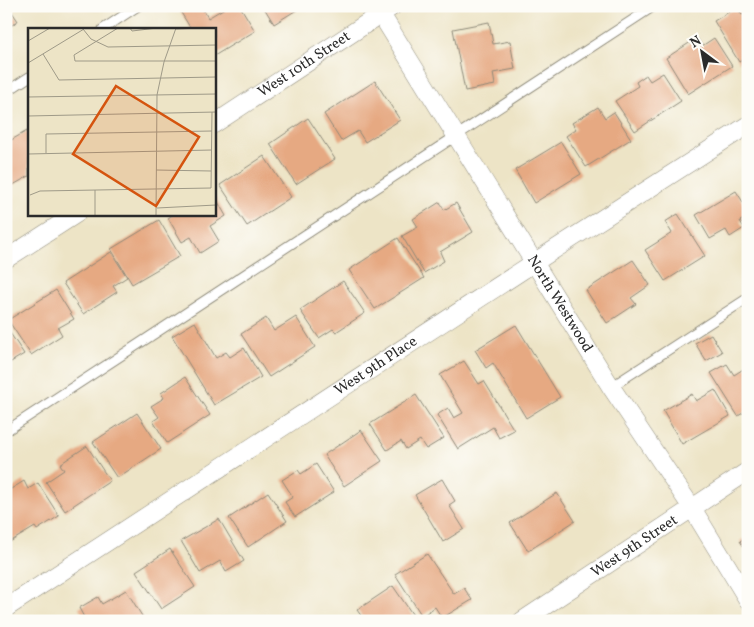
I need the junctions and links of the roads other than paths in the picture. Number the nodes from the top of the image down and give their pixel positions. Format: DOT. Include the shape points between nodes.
graph roads {
  1 [pos="138,6"];
  2 [pos="654,6"];
  3 [pos="383,9"];
  4 [pos="105,28"];
  5 [pos="28,78"];
  6 [pos="6,92"];
  7 [pos="215,123"];
  8 [pos="748,125"];
  9 [pos="456,136"];
  10 [pos="74,215"];
  11 [pos="6,259"];
  12 [pos="535,262"];
  13 [pos="748,298"];
  14 [pos="611,387"];
  15 [pos="6,431"];
  16 [pos="748,471"];
  17 [pos="692,508"];
  18 [pos="748,600"];
  19 [pos="6,608"];
  20 [pos="522,621"];
  1 -- 4 [label="lane"];
  2 -- 9 [label="lane"];
  3 -- 7 [label="street, West 10th Street"];
  3 -- 9 [label="street, North Westwood"];
  5 -- 6 [label="lane"];
  8 -- 12 [label="street, West 9th Place"];
  9 -- 12 [label="street, North Westwood"];
  9 -- 15 [label="lane"];
  10 -- 11 [label="street"];
  12 -- 14 [label="street, North Westwood"];
  12 -- 19 [label="street, West 9th Place"];
  13 -- 14 [label="lane"];
  14 -- 17 [label="street, North Westwood"];
  16 -- 17 [label="street, West 9th Street"];
  17 -- 18 [label="street, North Westwood"];
  17 -- 20 [label="street, West 9th Street"];
}
